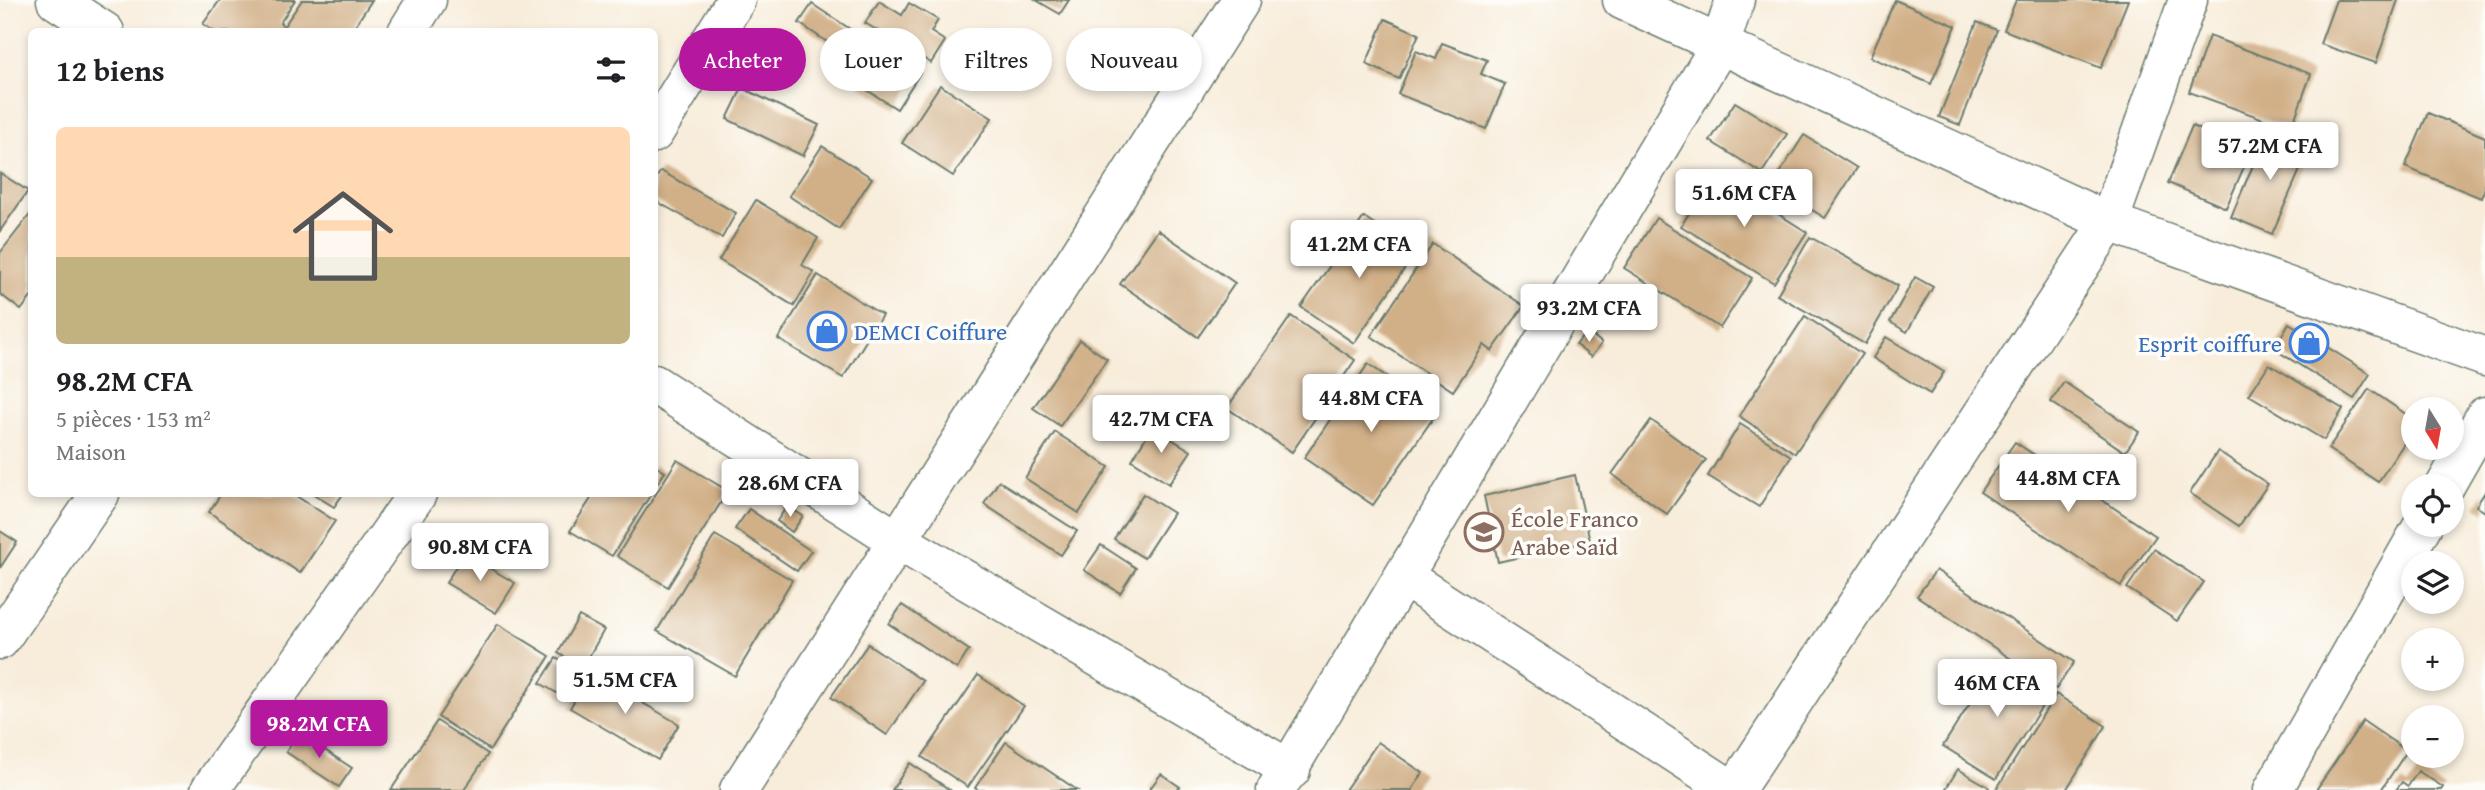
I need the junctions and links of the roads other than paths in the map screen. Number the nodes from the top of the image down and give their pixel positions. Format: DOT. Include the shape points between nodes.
graph roads {
  1 [pos="56,0"];
  2 [pos="427,0"];
  3 [pos="736,0"];
  4 [pos="1241,0"];
  5 [pos="1622,0"];
  6 [pos="1735,0"];
  7 [pos="2188,0"];
  8 [pos="99,28"];
  9 [pos="410,28"];
  10 [pos="1720,45"];
  11 [pos="658,127"];
  12 [pos="2109,222"];
  13 [pos="2485,357"];
  14 [pos="658,387"];
  15 [pos="2485,415"];
  16 [pos="2452,474"];
  17 [pos="98,497"];
  18 [pos="415,497"];
  19 [pos="2416,537"];
  20 [pos="897,540"];
  21 [pos="1404,577"];
  22 [pos="0,640"];
  23 [pos="1284,780"];
  24 [pos="210,790"];
  25 [pos="739,790"];
  26 [pos="1733,790"];
  27 [pos="2273,790"];
  1 -- 8 [label="street"];
  2 -- 9 [label="street"];
  3 -- 11 [label="street"];
  4 -- 20 [label="street"];
  5 -- 10 [label="street"];
  6 -- 10 [label="street"];
  7 -- 12 [label="street"];
  10 -- 12 [label="street"];
  10 -- 21 [label="street"];
  12 -- 13 [label="street"];
  12 -- 26 [label="street"];
  14 -- 20 [label="street"];
  15 -- 16 [label="street"];
  17 -- 22 [label="street"];
  18 -- 24 [label="street"];
  19 -- 27 [label="street"];
  20 -- 23 [label="street"];
  20 -- 25 [label="street"];
  21 -- 23 [label="street"];
  21 -- 26 [label="street"];
}
